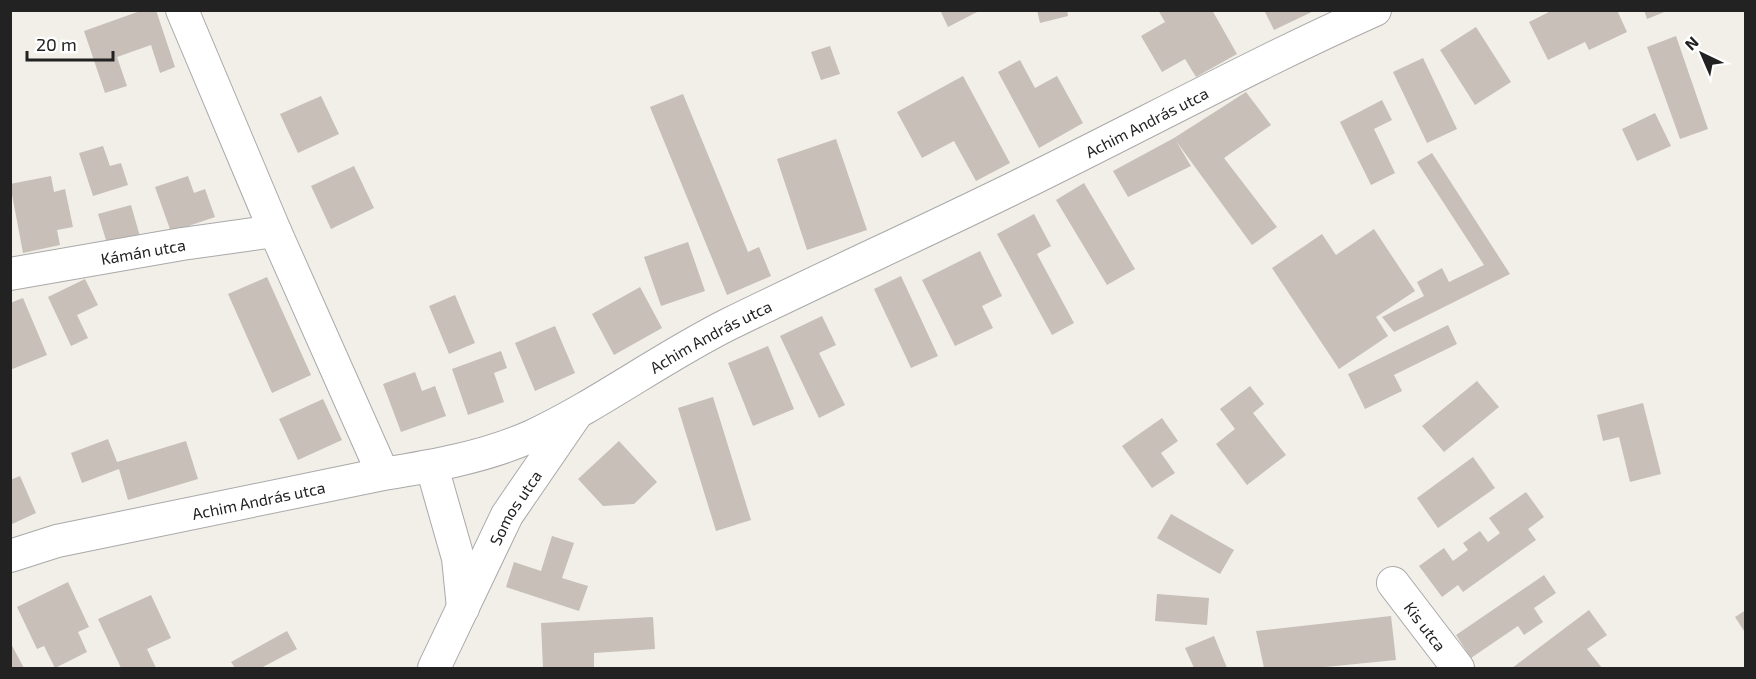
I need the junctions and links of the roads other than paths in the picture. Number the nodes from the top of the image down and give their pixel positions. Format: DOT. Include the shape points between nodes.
graph roads {
  1 [pos="182,10"];
  2 [pos="1375,10"];
  3 [pos="275,231"];
  4 [pos="10,274"];
  5 [pos="577,413"];
  6 [pos="432,467"];
  7 [pos="382,474"];
  8 [pos="10,556"];
  9 [pos="1393,583"];
  10 [pos="463,608"];
  11 [pos="434,669"];
  12 [pos="1458,669"];
  1 -- 3 [label="street"];
  2 -- 5 [label="street, Achim András utca" via="726,326"];
  3 -- 4 [label="street, Kámán utca"];
  3 -- 7 [label="street"];
  5 -- 6 [label="street, Achim András utca" via="489,452"];
  5 -- 10 [label="street, Somos utca" via="507,515"];
  6 -- 7 [label="street, Achim András utca"];
  6 -- 10 [label="street" via="458,558"];
  7 -- 8 [label="street, Achim András utca" via="57,542"];
  9 -- 12 [label="street, Kis utca"];
  10 -- 11 [label="street, Somos utca"];
}
